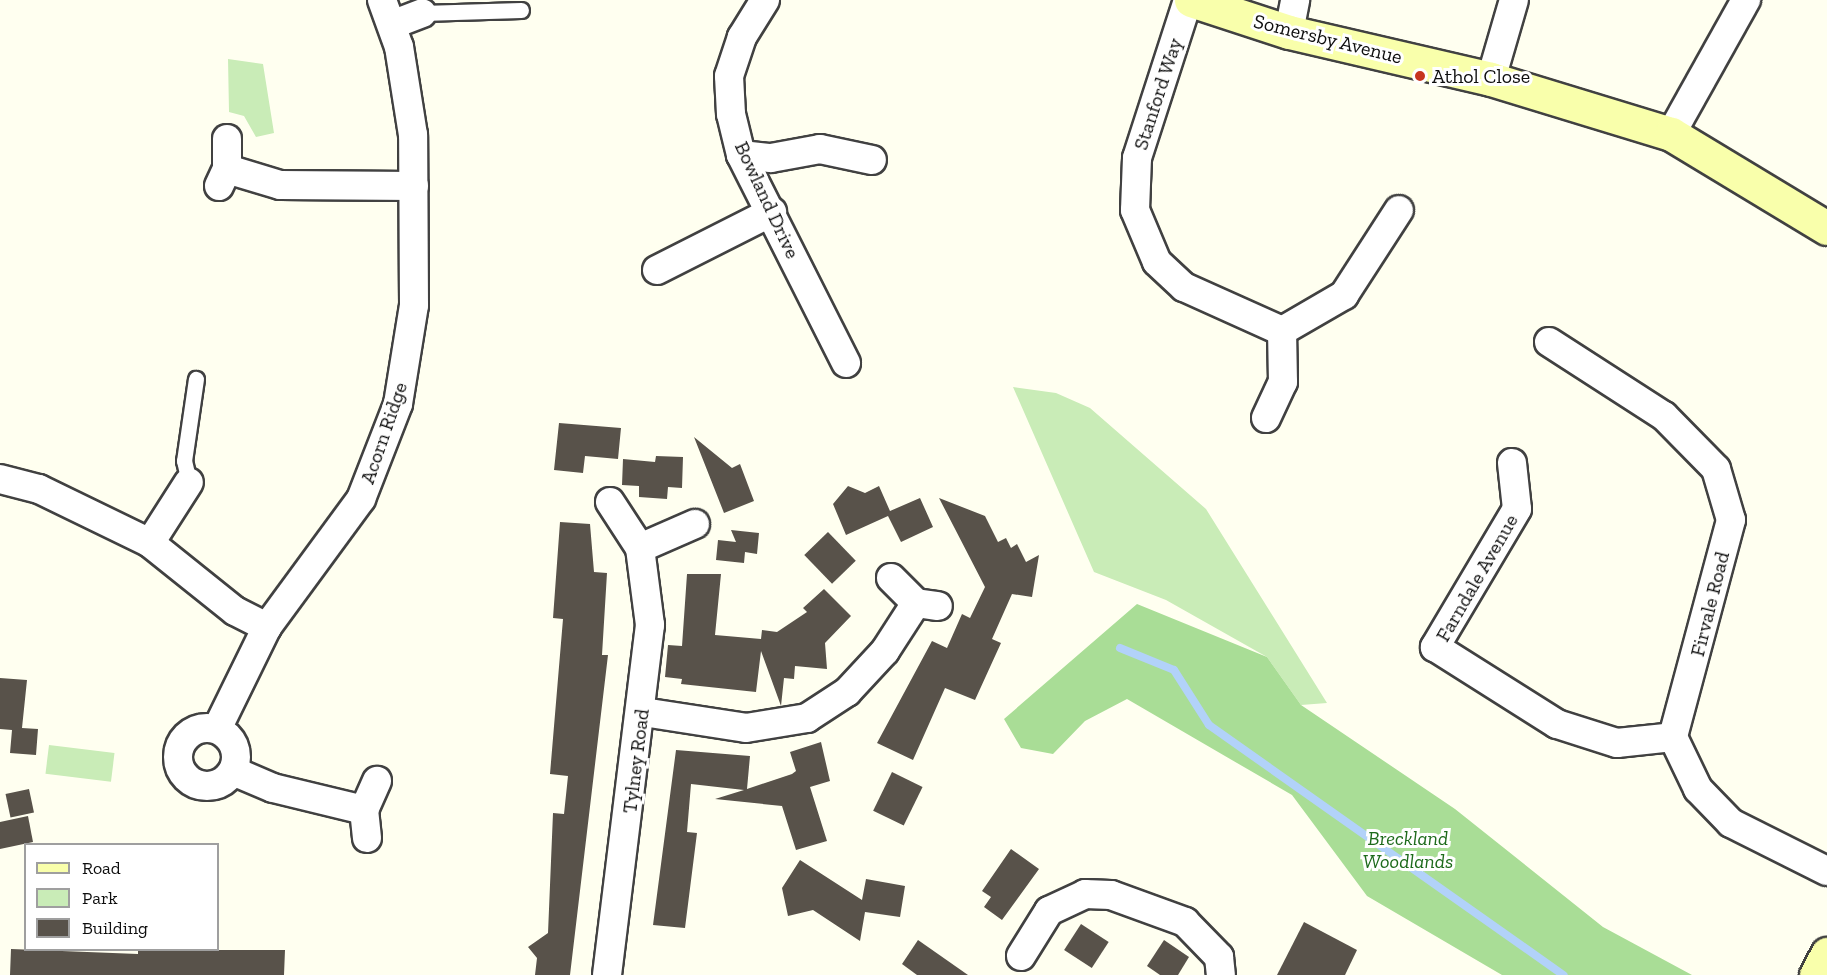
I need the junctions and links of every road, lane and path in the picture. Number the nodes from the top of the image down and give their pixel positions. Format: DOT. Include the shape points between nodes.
graph roads {
  1 [pos="765,0"];
  2 [pos="1189,0"];
  3 [pos="1295,0"];
  4 [pos="1514,0"];
  5 [pos="1746,0"];
  6 [pos="521,10"];
  7 [pos="388,12"];
  8 [pos="422,13"];
  9 [pos="1289,32"];
  10 [pos="1491,79"];
  11 [pos="1671,134"];
  12 [pos="227,139"];
  13 [pos="741,155"];
  14 [pos="872,160"];
  15 [pos="414,186"];
  16 [pos="1399,210"];
  17 [pos="771,212"];
  18 [pos="1827,228"];
  19 [pos="657,270"];
  20 [pos="1282,331"];
  21 [pos="1549,342"];
  22 [pos="846,363"];
  23 [pos="196,379"];
  24 [pos="1266,418"];
  25 [pos="1512,463"];
  26 [pos="0,479"];
  27 [pos="189,482"];
  28 [pos="610,502"];
  29 [pos="695,524"];
  30 [pos="150,543"];
  31 [pos="640,548"];
  32 [pos="891,578"];
  33 [pos="267,627"];
  34 [pos="643,712"];
  35 [pos="217,729"];
  36 [pos="1673,737"];
  37 [pos="233,771"];
  38 [pos="377,781"];
  39 [pos="1827,871"];
  40 [pos="1827,954"];
  41 [pos="1021,956"];
  42 [pos="608,975"];
  43 [pos="1221,975"];
  44 [pos="1816,975"];
  1 -- 13 [label="street, Bowland Drive" via="742,37 729,75"];
  2 -- 9 [label="street, Somersby Avenue"];
  2 -- 20 [label="street, Stanford Way" via="1137,158 1135,210 1157,262 1184,287 1232,313"];
  3 -- 9 [label="street"];
  4 -- 10 [label="street"];
  5 -- 11 [label="street"];
  6 -- 8 [label="lane"];
  7 -- 8 [label="street, Acorn Ridge"];
  7 -- 15 [label="street, Acorn Ridge" via="407,84"];
  9 -- 10 [label="street, Somersby Avenue"];
  10 -- 11 [label="street, Somersby Avenue"];
  11 -- 18 [label="street, Somersby Avenue"];
  12 -- 15 [label="street" via="223,178 280,185"];
  13 -- 14 [label="street" via="771,158 820,149"];
  13 -- 17 [label="street, Bowland Drive"];
  15 -- 33 [label="street, Acorn Ridge" via="414,305 398,404 361,499"];
  16 -- 20 [label="street" via="1344,295"];
  17 -- 19 [label="street"];
  17 -- 22 [label="street, Bowland Drive"];
  20 -- 24 [label="street" via="1283,382"];
  21 -- 36 [label="street, Firvale Road" via="1665,416 1716,469 1731,520"];
  23 -- 27 [label="lane" via="184,461"];
  25 -- 36 [label="street, Farndale Avenue" via="1517,509 1435,647 1557,724 1617,743"];
  26 -- 30 [label="street" via="39,489"];
  27 -- 30 [label="street"];
  28 -- 31 [label="street, Tylney Road"];
  29 -- 31 [label="street"];
  30 -- 33 [label="street" via="235,611"];
  31 -- 34 [label="street, Tylney Road" via="650,624"];
  32 -- 34 [label="street" via="927,604 847,692 807,718 746,728"];
  33 -- 35 [label="street, Acorn Ridge"];
  34 -- 42 [label="street, Tylney Road"];
  35 -- 37 [label="street" via="235,746"];
  35 -- 37 [label="street" via="203,728 182,742 180,769 197,785 211,786"];
  36 -- 39 [label="street" via="1698,789 1731,823"];
  37 -- 38 [label="street" via="365,824"];
  40 -- 44 [label="street"];
  41 -- 43 [label="street" via="1049,911 1085,894 1111,895 1185,922 1219,957"];
}
